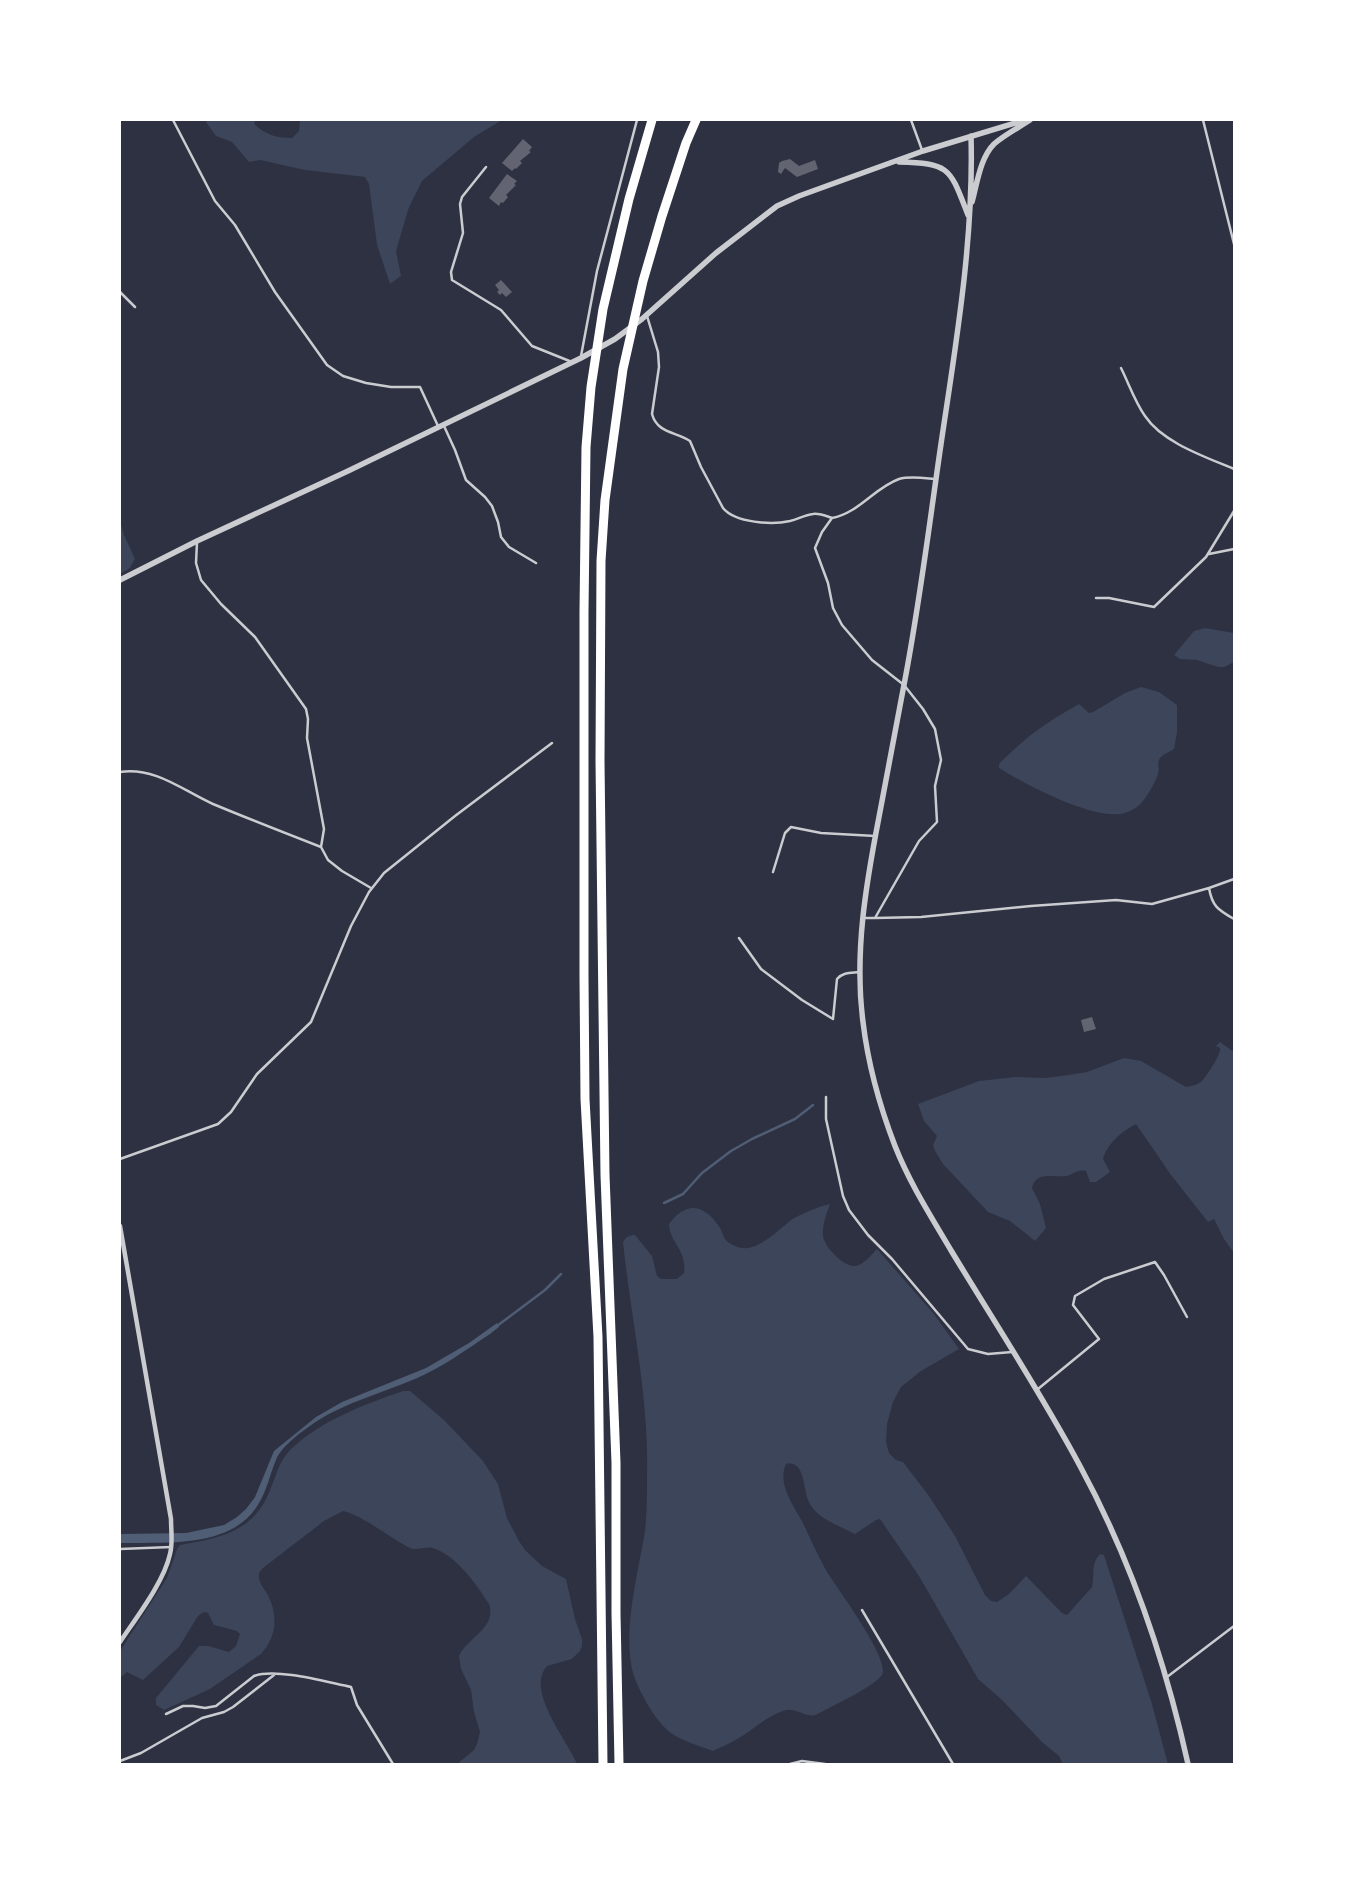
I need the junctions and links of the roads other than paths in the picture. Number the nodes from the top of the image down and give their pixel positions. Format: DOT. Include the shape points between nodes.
graph roads {
  1 [pos="172,120"];
  2 [pos="637,120"];
  3 [pos="652,120"];
  4 [pos="696,120"];
  5 [pos="911,120"];
  6 [pos="1025,120"];
  7 [pos="1030,120"];
  8 [pos="1204,120"];
  9 [pos="971,136"];
  10 [pos="923,151"];
  11 [pos="895,162"];
  12 [pos="486,167"];
  13 [pos="969,216"];
  14 [pos="1234,244"];
  15 [pos="120,292"];
  16 [pos="135,307"];
  17 [pos="646,315"];
  18 [pos="581,358"];
  19 [pos="573,362"];
  20 [pos="1121,368"];
  21 [pos="441,426"];
  22 [pos="1234,469"];
  23 [pos="936,479"];
  24 [pos="1234,511"];
  25 [pos="832,518"];
  26 [pos="197,541"];
  27 [pos="1234,549"];
  28 [pos="1209,554"];
  29 [pos="536,562"];
  30 [pos="120,580"];
  31 [pos="1096,598"];
  32 [pos="904,684"];
  33 [pos="552,743"];
  34 [pos="120,772"];
  35 [pos="875,836"];
  36 [pos="321,847"];
  37 [pos="773,872"];
  38 [pos="1234,879"];
  39 [pos="372,888"];
  40 [pos="1209,888"];
  41 [pos="862,918"];
  42 [pos="875,918"];
  43 [pos="1234,920"];
  44 [pos="739,938"];
  45 [pos="859,972"];
  46 [pos="826,1097"];
  47 [pos="120,1159"];
  48 [pos="120,1226"];
  49 [pos="1187,1317"];
  50 [pos="1014,1352"];
  51 [pos="1036,1390"];
  52 [pos="171,1545"];
  53 [pos="120,1549"];
  54 [pos="862,1610"];
  55 [pos="1234,1626"];
  56 [pos="120,1642"];
  57 [pos="275,1674"];
  58 [pos="1166,1678"];
  59 [pos="166,1714"];
  60 [pos="120,1761"];
  61 [pos="393,1764"];
  62 [pos="603,1764"];
  63 [pos="619,1764"];
  64 [pos="790,1764"];
  65 [pos="826,1764"];
  66 [pos="953,1764"];
  67 [pos="1188,1764"];
  1 -- 21 [label="lane" via="215,202 235,224 275,292 320,358 334,371 354,380 378,386 420,387"];
  2 -- 18 [label="lane" via="597,271"];
  3 -- 62 [label="highway" via="602,309 586,447 584,510 584,976 586,1108 598,1338"];
  4 -- 63 [label="highway" via="662,216 623,369 605,500 601,560 605,1175 616,1463"];
  5 -- 10 [label="lane"];
  6 -- 9 [label="street"];
  7 -- 13 [label="street" via="995,144 989,152"];
  8 -- 14 [label="lane"];
  9 -- 10 [label="street"];
  9 -- 13 [label="street"];
  10 -- 11 [label="street"];
  11 -- 13 [label="street" via="925,163 948,172"];
  11 -- 17 [label="street" via="777,206 716,253"];
  12 -- 19 [label="lane" via="462,197 463,233 451,272 452,280 501,310 532,346"];
  13 -- 23 [label="street"];
  15 -- 16 [label="lane"];
  17 -- 18 [label="street" via="615,339"];
  17 -- 25 [label="lane" via="658,352 654,421 659,427 690,441 728,514 744,520 781,522 812,514"];
  18 -- 19 [label="street"];
  19 -- 21 [label="street"];
  20 -- 22 [label="lane" via="1153,426 1178,444"];
  21 -- 26 [label="street"];
  21 -- 29 [label="lane" via="455,450 466,480 492,506 501,537 509,546"];
  23 -- 25 [label="lane" via="907,478 891,483 855,510"];
  23 -- 32 [label="street"];
  24 -- 28 [label="lane"];
  25 -- 32 [label="lane" via="815,548 833,608 842,626 872,660"];
  26 -- 30 [label="street"];
  26 -- 36 [label="lane" via="196,563 201,580 255,637 306,709 307,738 324,829"];
  27 -- 28 [label="lane"];
  28 -- 31 [label="lane" via="1154,607"];
  32 -- 35 [label="street"];
  32 -- 42 [label="lane" via="923,709 938,739 941,760 935,786 937,822 919,841"];
  33 -- 39 [label="lane" via="448,821 384,873"];
  34 -- 36 [label="lane" via="152,773 204,800"];
  35 -- 37 [label="lane" via="821,833 791,827 785,833"];
  35 -- 41 [label="street"];
  36 -- 39 [label="lane" via="328,860"];
  38 -- 40 [label="lane"];
  39 -- 47 [label="lane" via="351,926 311,1022 257,1074 231,1112 218,1124"];
  40 -- 42 [label="lane" via="1152,904 1116,900 1011,907 921,918"];
  40 -- 43 [label="lane" via="1211,901"];
  41 -- 42 [label="lane"];
  41 -- 45 [label="street"];
  44 -- 45 [label="lane" via="761,969 833,1019 837,979 840,975"];
  45 -- 50 [label="street" via="870,1063 896,1149 916,1191"];
  46 -- 50 [label="lane" via="826,1119 849,1210 968,1349 988,1354"];
  48 -- 52 [label="street" via="171,1523"];
  49 -- 51 [label="lane" via="1155,1262 1104,1279 1075,1296 1073,1305 1099,1339"];
  50 -- 51 [label="street"];
  51 -- 58 [label="street" via="1104,1511 1141,1600"];
  52 -- 53 [label="lane"];
  52 -- 56 [label="street" via="163,1575"];
  54 -- 66 [label="lane"];
  55 -- 58 [label="lane"];
  57 -- 59 [label="lane" via="254,1676 216,1706 183,1706"];
  57 -- 60 [label="lane" via="233,1707 195,1722 142,1753"];
  57 -- 61 [label="lane" via="351,1688 357,1705"];
  58 -- 67 [label="street"];
  64 -- 65 [label="lane" via="802,1760"];
}
